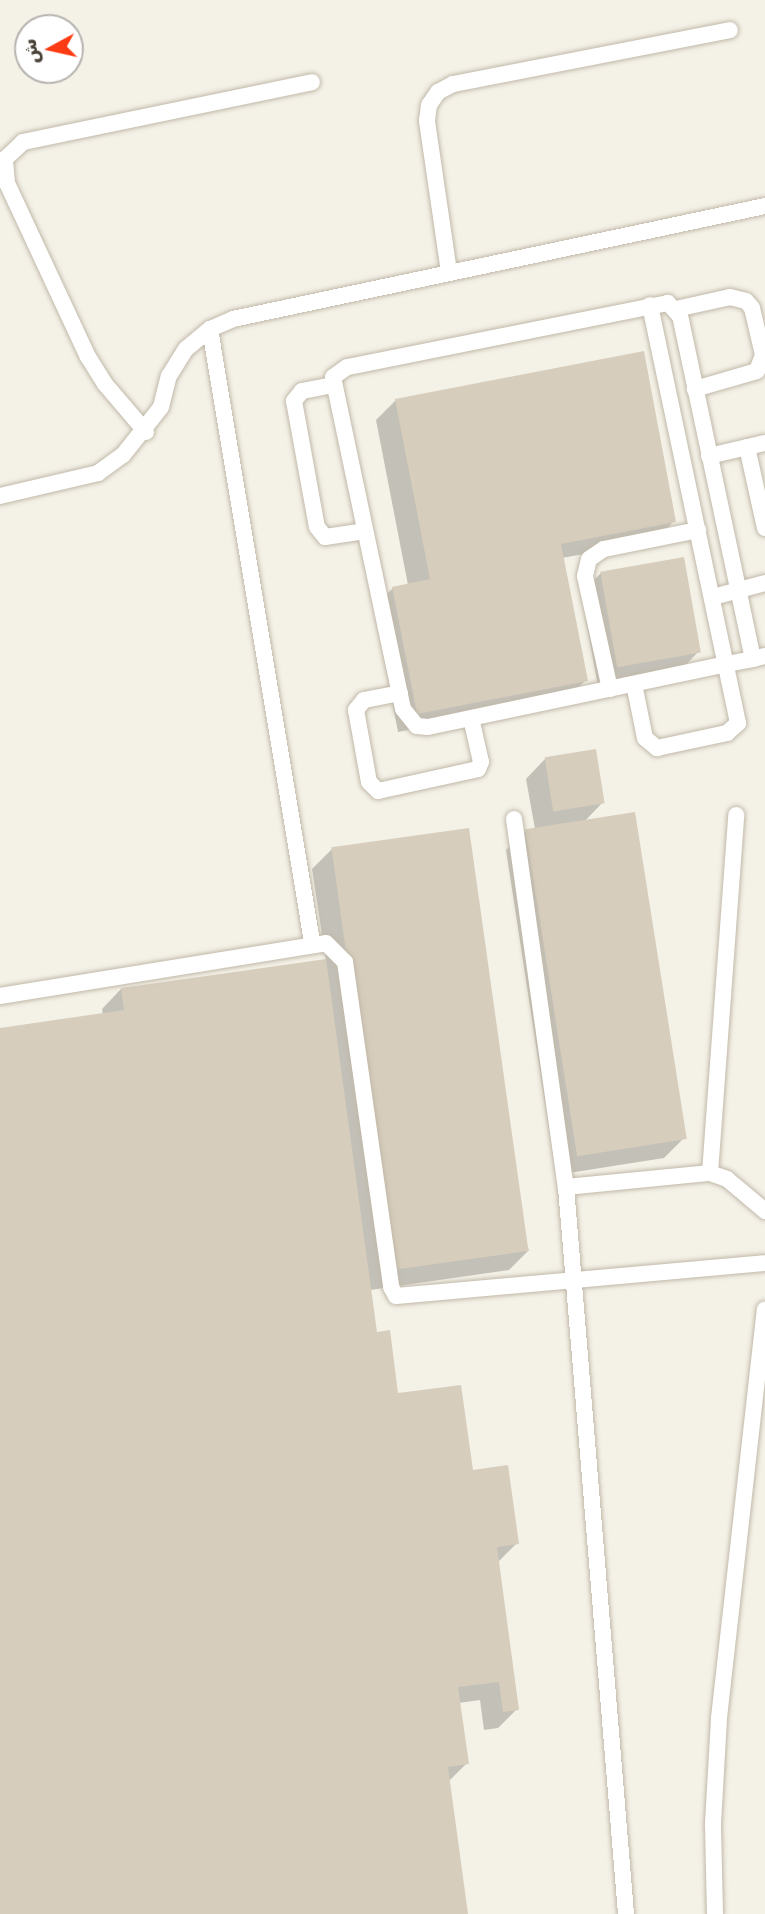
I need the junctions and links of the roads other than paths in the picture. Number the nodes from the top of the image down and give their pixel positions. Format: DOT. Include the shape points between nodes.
graph roads {
  1 [pos="730,30"];
  2 [pos="312,82"];
  3 [pos="765,206"];
  4 [pos="449,272"];
  5 [pos="650,305"];
  6 [pos="676,309"];
  7 [pos="210,329"];
  8 [pos="333,385"];
  9 [pos="695,389"];
  10 [pos="146,432"];
  11 [pos="765,443"];
  12 [pos="747,447"];
  13 [pos="709,456"];
  14 [pos="0,496"];
  15 [pos="765,528"];
  16 [pos="698,530"];
  17 [pos="365,531"];
  18 [pos="765,583"];
  19 [pos="738,592"];
  20 [pos="713,597"];
  21 [pos="759,657"];
  22 [pos="727,664"];
  23 [pos="634,684"];
  24 [pos="610,689"];
  25 [pos="400,693"];
  26 [pos="471,718"];
  27 [pos="736,816"];
  28 [pos="514,819"];
  29 [pos="312,942"];
  30 [pos="0,996"];
  31 [pos="710,1174"];
  32 [pos="566,1187"];
  33 [pos="765,1211"];
  34 [pos="765,1263"];
  35 [pos="575,1279"];
  36 [pos="765,1310"];
  37 [pos="626,1914"];
  38 [pos="715,1914"];
  1 -- 4 [label="lane" via="453,84 438,92 429,105 427,121"];
  2 -- 10 [label="lane" via="23,142 5,159 6,183 88,357 104,384"];
  3 -- 4 [label="lane"];
  4 -- 7 [label="lane" via="233,319"];
  5 -- 6 [label="lane" via="668,303"];
  5 -- 8 [label="lane" via="347,367 334,377"];
  5 -- 16 [label="lane"];
  6 -- 9 [label="lane"];
  6 -- 9 [label="lane" via="730,297 747,301 752,308 763,355 757,371"];
  7 -- 10 [label="lane" via="186,349 169,376 161,407"];
  7 -- 29 [label="lane"];
  8 -- 17 [label="lane"];
  8 -- 17 [label="lane" via="302,391 294,401 317,527 325,537"];
  9 -- 13 [label="lane"];
  10 -- 14 [label="lane" via="98,473"];
  11 -- 12 [label="lane"];
  12 -- 13 [label="lane"];
  12 -- 15 [label="lane"];
  13 -- 19 [label="lane"];
  16 -- 20 [label="lane"];
  16 -- 24 [label="lane" via="604,549 589,559 585,576"];
  17 -- 25 [label="lane"];
  18 -- 19 [label="lane"];
  19 -- 20 [label="lane"];
  19 -- 21 [label="lane"];
  20 -- 22 [label="lane"];
  21 -- 22 [label="lane"];
  22 -- 23 [label="lane"];
  22 -- 23 [label="lane" via="739,715 734,729 666,747 657,748 645,738"];
  23 -- 24 [label="lane"];
  24 -- 26 [label="lane"];
  25 -- 26 [label="lane" via="408,719 417,726"];
  25 -- 26 [label="lane" via="364,700 356,710 369,782 378,791 478,769 481,762"];
  27 -- 31 [label="lane"];
  28 -- 32 [label="lane"];
  29 -- 30 [label="lane"];
  29 -- 35 [label="lane" via="338,950 345,962 391,1287 396,1296"];
  31 -- 32 [label="lane"];
  31 -- 33 [label="lane" via="727,1179"];
  32 -- 35 [label="lane"];
  34 -- 35 [label="lane"];
  35 -- 37 [label="lane"];
  36 -- 38 [label="lane" via="719,1718 713,1823"];
}
